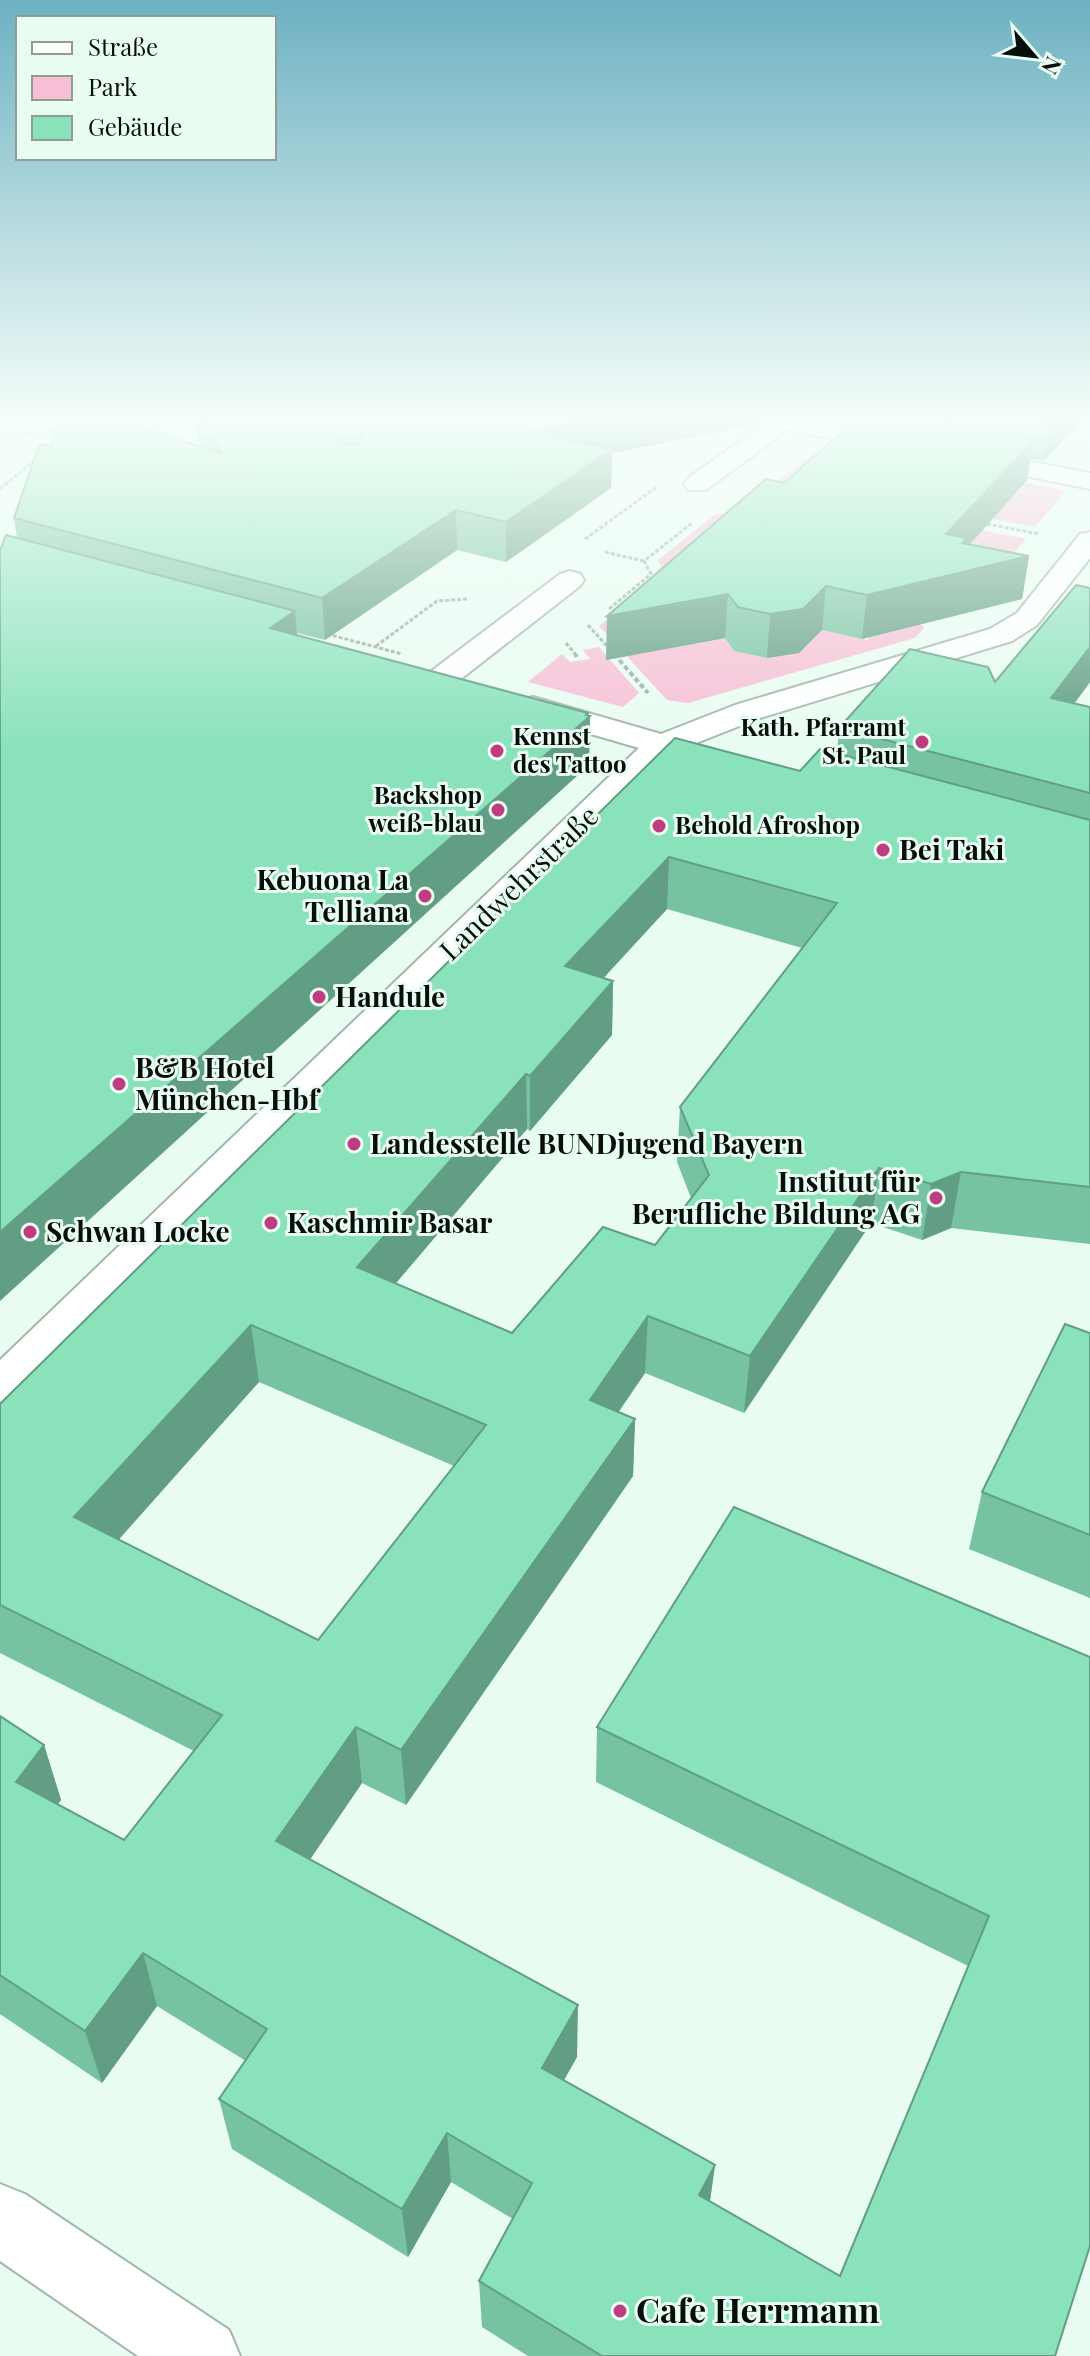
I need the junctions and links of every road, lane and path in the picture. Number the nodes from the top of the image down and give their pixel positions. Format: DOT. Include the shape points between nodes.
graph roads {
  1 [pos="684,529"];
  2 [pos="1090,540"];
  3 [pos="570,580"];
  4 [pos="313,631"];
  5 [pos="577,634"];
  6 [pos="577,657"];
  7 [pos="433,675"];
  8 [pos="657,704"];
  9 [pos="660,746"];
  10 [pos="717,761"];
  11 [pos="0,1390"];
  12 [pos="0,2219"];
  13 [pos="203,2356"];
  1 -- 8 [label="path" via="644,561 651,574 588,625"];
  2 -- 9 [label="street" via="1027,619 1001,635 746,712"];
  3 -- 7 [label="street"];
  4 -- 7 [label="path"];
  5 -- 6 [label="path" via="566,643"];
  7 -- 9 [label="street"];
  9 -- 10 [label="street"];
  9 -- 11 [label="street, Landwehrstraße"];
  12 -- 13 [label="street"];
}
